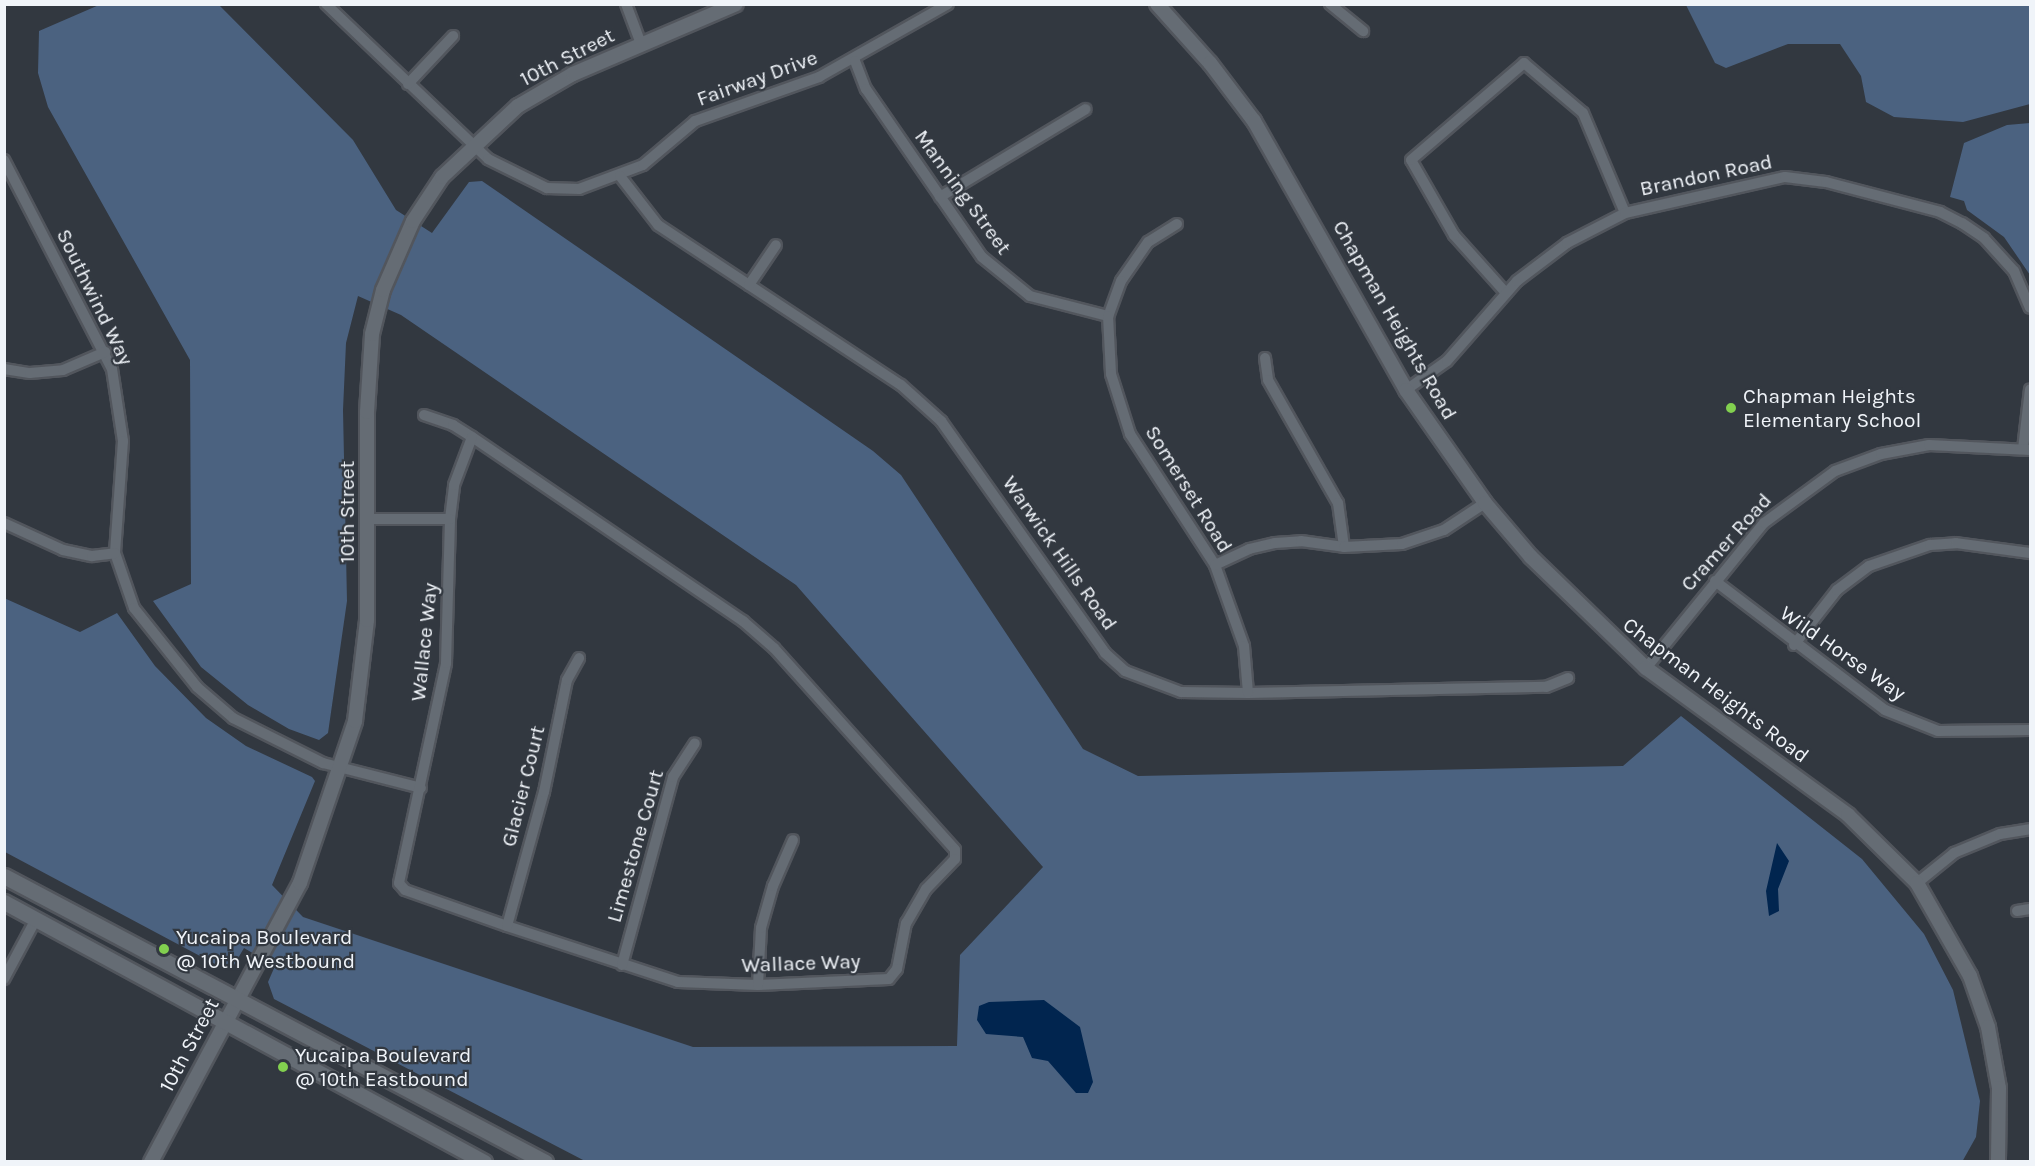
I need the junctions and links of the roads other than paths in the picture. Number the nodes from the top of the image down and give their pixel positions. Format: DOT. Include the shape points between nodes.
graph roads {
  1 [pos="326,4"];
  2 [pos="626,4"];
  3 [pos="736,4"];
  4 [pos="948,4"];
  5 [pos="1157,4"];
  6 [pos="1330,4"];
  7 [pos="1363,31"];
  8 [pos="453,36"];
  9 [pos="641,44"];
  10 [pos="855,61"];
  11 [pos="408,84"];
  12 [pos="1086,109"];
  13 [pos="471,146"];
  14 [pos="4,160"];
  15 [pos="620,176"];
  16 [pos="940,197"];
  17 [pos="1625,213"];
  18 [pos="1178,224"];
  19 [pos="776,244"];
  20 [pos="749,285"];
  21 [pos="1506,293"];
  22 [pos="2031,308"];
  23 [pos="1108,316"];
  24 [pos="105,352"];
  25 [pos="1265,358"];
  26 [pos="4,369"];
  27 [pos="2031,389"];
  28 [pos="1406,390"];
  29 [pos="424,415"];
  30 [pos="472,437"];
  31 [pos="2027,449"];
  32 [pos="1485,503"];
  33 [pos="369,519"];
  34 [pos="450,519"];
  35 [pos="4,523"];
  36 [pos="1344,547"];
  37 [pos="115,553"];
  38 [pos="2031,553"];
  39 [pos="1215,565"];
  40 [pos="1715,581"];
  41 [pos="1794,645"];
  42 [pos="579,658"];
  43 [pos="1646,668"];
  44 [pos="1568,678"];
  45 [pos="1248,693"];
  46 [pos="2031,730"];
  47 [pos="695,743"];
  48 [pos="341,769"];
  49 [pos="421,788"];
  50 [pos="2031,829"];
  51 [pos="793,840"];
  52 [pos="4,876"];
  53 [pos="1917,883"];
  54 [pos="4,902"];
  55 [pos="2031,909"];
  56 [pos="2017,911"];
  57 [pos="36,919"];
  58 [pos="507,926"];
  59 [pos="622,965"];
  60 [pos="4,979"];
  61 [pos="758,985"];
  62 [pos="237,1001"];
  63 [pos="227,1021"];
  64 [pos="151,1161"];
  65 [pos="484,1161"];
  66 [pos="545,1161"];
  67 [pos="1998,1161"];
  1 -- 11 [label="street, Fairway Drive"];
  2 -- 9 [label="street"];
  3 -- 9 [label="street, 10th Street"];
  4 -- 10 [label="street, Fairway Drive"];
  5 -- 28 [label="street, Chapman Heights Road" via="1210,63 1254,122"];
  6 -- 7 [label="street"];
  8 -- 11 [label="street"];
  9 -- 13 [label="street, 10th Street" via="573,74 518,106"];
  10 -- 15 [label="street, Fairway Drive" via="790,89 696,121 643,165"];
  10 -- 16 [label="street, Manning Street" via="866,89"];
  11 -- 13 [label="street, Fairway Drive"];
  12 -- 16 [label="street"];
  13 -- 15 [label="street, Fairway Drive" via="519,177 547,188 579,189"];
  13 -- 33 [label="street, 10th Street" via="442,177 413,221 383,290 368,370"];
  14 -- 24 [label="street, Southwind Way"];
  15 -- 20 [label="street, Warwick Hills Road" via="658,225"];
  16 -- 23 [label="street, Manning Street" via="982,257 1030,296"];
  17 -- 21 [label="street, Brandon Road" via="1567,243"];
  17 -- 21 [label="street" via="1583,113 1524,63 1412,160 1454,235"];
  17 -- 22 [label="street, Brandon Road" via="1785,177 1826,182 1940,212 1962,223 1984,238 2014,271"];
  18 -- 23 [label="street, Somerset Road" via="1148,242 1121,281"];
  19 -- 20 [label="street"];
  20 -- 45 [label="street, Warwick Hills Road" via="901,385 941,421 1105,652 1125,671 1181,692"];
  21 -- 28 [label="street, Brandon Road" via="1447,361"];
  23 -- 39 [label="street, Somerset Road" via="1111,374 1130,434"];
  24 -- 26 [label="street" via="63,370 30,373"];
  24 -- 37 [label="street, Southwind Way" via="120,404 123,441"];
  25 -- 36 [label="street" via="1268,380 1338,503"];
  27 -- 31 [label="street"];
  28 -- 32 [label="street, Chapman Heights Road"];
  29 -- 30 [label="street, Wallace Way"];
  30 -- 34 [label="street, Wallace Way" via="454,484"];
  30 -- 61 [label="street, Wallace Way" via="743,621 774,648 955,850 955,859 926,889 906,923 897,969 889,979"];
  31 -- 40 [label="street, Cramer Road" via="1929,446 1881,454 1835,471 1764,523"];
  32 -- 36 [label="street" via="1425,538 1378,547"];
  32 -- 43 [label="street, Chapman Heights Road" via="1580,608"];
  33 -- 34 [label="street"];
  33 -- 48 [label="street, 10th Street" via="360,689"];
  34 -- 49 [label="street, Wallace Way" via="446,663"];
  35 -- 37 [label="street" via="63,550 92,556"];
  36 -- 39 [label="street" via="1301,540 1275,543 1249,549"];
  37 -- 48 [label="street, Southwind Way" via="134,608 197,687 233,718 279,745"];
  38 -- 41 [label="street" via="1956,543 1930,545 1869,566 1837,590"];
  39 -- 45 [label="street, Somerset Road" via="1244,646"];
  40 -- 41 [label="street, Wild Horse Way"];
  40 -- 43 [label="street, Cramer Road"];
  41 -- 46 [label="street, Wild Horse Way" via="1885,710 1919,726 1955,734"];
  42 -- 58 [label="street, Glacier Court" via="567,680 544,792"];
  43 -- 53 [label="street, Chapman Heights Road" via="1848,814"];
  44 -- 45 [label="street, Warwick Hills Road" via="1546,687"];
  47 -- 59 [label="street, Limestone Court" via="673,777"];
  48 -- 49 [label="street, Southwind Way"];
  48 -- 62 [label="street, 10th Street" via="300,883"];
  49 -- 58 [label="street, Wallace Way" via="399,883 405,890"];
  50 -- 53 [label="street" via="1975,843 1954,853"];
  51 -- 61 [label="street" via="773,886 762,928"];
  52 -- 62 [label="main road"];
  53 -- 67 [label="street, Chapman Heights Road" via="1970,976 1988,1027 1999,1088"];
  54 -- 57 [label="main road"];
  55 -- 56 [label="street"];
  57 -- 60 [label="street"];
  57 -- 63 [label="main road"];
  58 -- 59 [label="street, Wallace Way"];
  59 -- 61 [label="street, Wallace Way" via="678,982"];
  62 -- 63 [label="street, 10th Street"];
  62 -- 66 [label="main road"];
  63 -- 64 [label="street, 10th Street"];
  63 -- 65 [label="main road"];
}
